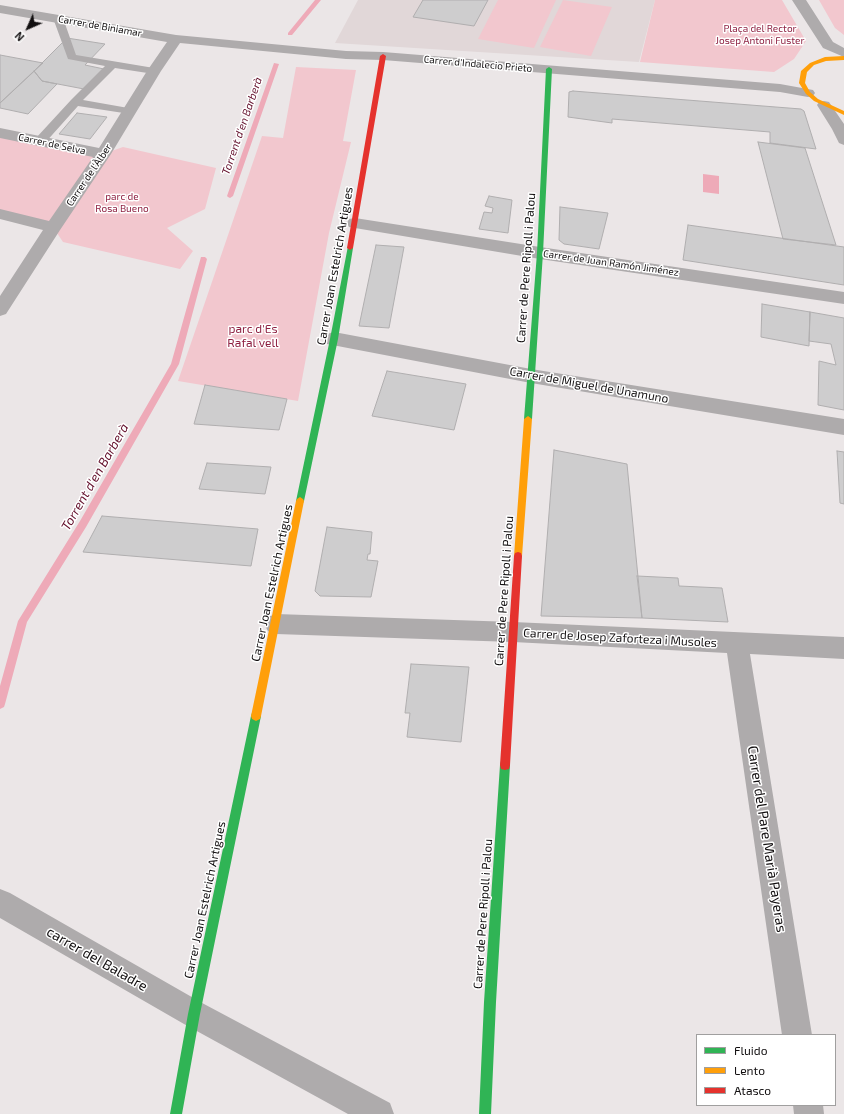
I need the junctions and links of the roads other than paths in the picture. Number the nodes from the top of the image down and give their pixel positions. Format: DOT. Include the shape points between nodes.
graph roads {
  1 [pos="799,0"];
  2 [pos="0,9"];
  3 [pos="58,18"];
  4 [pos="176,39"];
  5 [pos="828,45"];
  6 [pos="844,53"];
  7 [pos="383,56"];
  8 [pos="844,58"];
  9 [pos="825,59"];
  10 [pos="112,64"];
  11 [pos="549,69"];
  12 [pos="154,71"];
  13 [pos="805,88"];
  14 [pos="75,102"];
  15 [pos="824,106"];
  16 [pos="130,111"];
  17 [pos="844,112"];
  18 [pos="843,132"];
  19 [pos="0,133"];
  20 [pos="40,141"];
  21 [pos="103,154"];
  22 [pos="0,214"];
  23 [pos="355,223"];
  24 [pos="53,227"];
  25 [pos="540,253"];
  26 [pos="844,298"];
  27 [pos="0,310"];
  28 [pos="334,339"];
  29 [pos="531,376"];
  30 [pos="844,427"];
  31 [pos="276,624"];
  32 [pos="513,632"];
  33 [pos="737,643"];
  34 [pos="844,648"];
  35 [pos="0,903"];
  36 [pos="194,1014"];
  37 [pos="797,1034"];
  38 [pos="176,1114"];
  39 [pos="379,1114"];
  40 [pos="485,1114"];
  1 -- 5 [label="street"];
  2 -- 3 [label="street, Carrer de Biniamar"];
  3 -- 4 [label="street, Carrer de Biniamar"];
  3 -- 10 [label="lane" via="72,57"];
  4 -- 7 [label="street, Carrer d'Indalecio Prieto" via="346,55"];
  4 -- 12 [label="street, Carrer de l'Àlber"];
  5 -- 6 [label="street"];
  5 -- 9 [label="street"];
  7 -- 11 [label="street, Carrer d'Indalecio Prieto"];
  7 -- 23 [label="street, Carrer Joan Estelrich Artigues"];
  8 -- 9 [label="street"];
  9 -- 13 [label="street" via="812,64 804,71"];
  10 -- 12 [label="lane"];
  10 -- 14 [label="lane"];
  11 -- 13 [label="street, Carrer d'Indalecio Prieto"];
  11 -- 25 [label="street, Carrer de Pere Ripoll i Palou"];
  12 -- 16 [label="street, Carrer de l'Àlber"];
  13 -- 15 [label="street"];
  14 -- 16 [label="lane"];
  14 -- 20 [label="lane"];
  15 -- 17 [label="street"];
  15 -- 18 [label="street"];
  16 -- 21 [label="street, Carrer de l'Àlber"];
  19 -- 20 [label="street, Carrer de Selva"];
  20 -- 21 [label="street, Carrer de Selva"];
  21 -- 24 [label="street, Carrer de l'Àlber"];
  22 -- 24 [label="street"];
  23 -- 25 [label="street, Carrer de Juan Ramón Jiménez"];
  23 -- 28 [label="street, Carrer Joan Estelrich Artigues"];
  24 -- 27 [label="street, Carrer de l'Àlber"];
  25 -- 26 [label="street, Carrer de Juan Ramón Jiménez"];
  25 -- 29 [label="street, Carrer de Pere Ripoll i Palou"];
  28 -- 29 [label="street, Carrer de Miguel de Unamuno"];
  28 -- 31 [label="street, Carrer Joan Estelrich Artigues"];
  29 -- 30 [label="street, Carrer de Miguel de Unamuno"];
  29 -- 32 [label="street, Carrer de Pere Ripoll i Palou"];
  31 -- 32 [label="street, Carrer de Josep Zaforteza i Musoles"];
  31 -- 36 [label="street, Carrer Joan Estelrich Artigues"];
  32 -- 33 [label="street, Carrer de Josep Zaforteza i Musoles"];
  32 -- 40 [label="street, Carrer de Pere Ripoll i Palou"];
  33 -- 34 [label="street, Carrer de Josep Zaforteza i Musoles"];
  33 -- 37 [label="street, Carrer del Pare Marià Payeras"];
  35 -- 36 [label="street, carrer del Baladre"];
  36 -- 38 [label="street, Carrer Joan Estelrich Artigues"];
  36 -- 39 [label="street, carrer del Baladre"];
}
